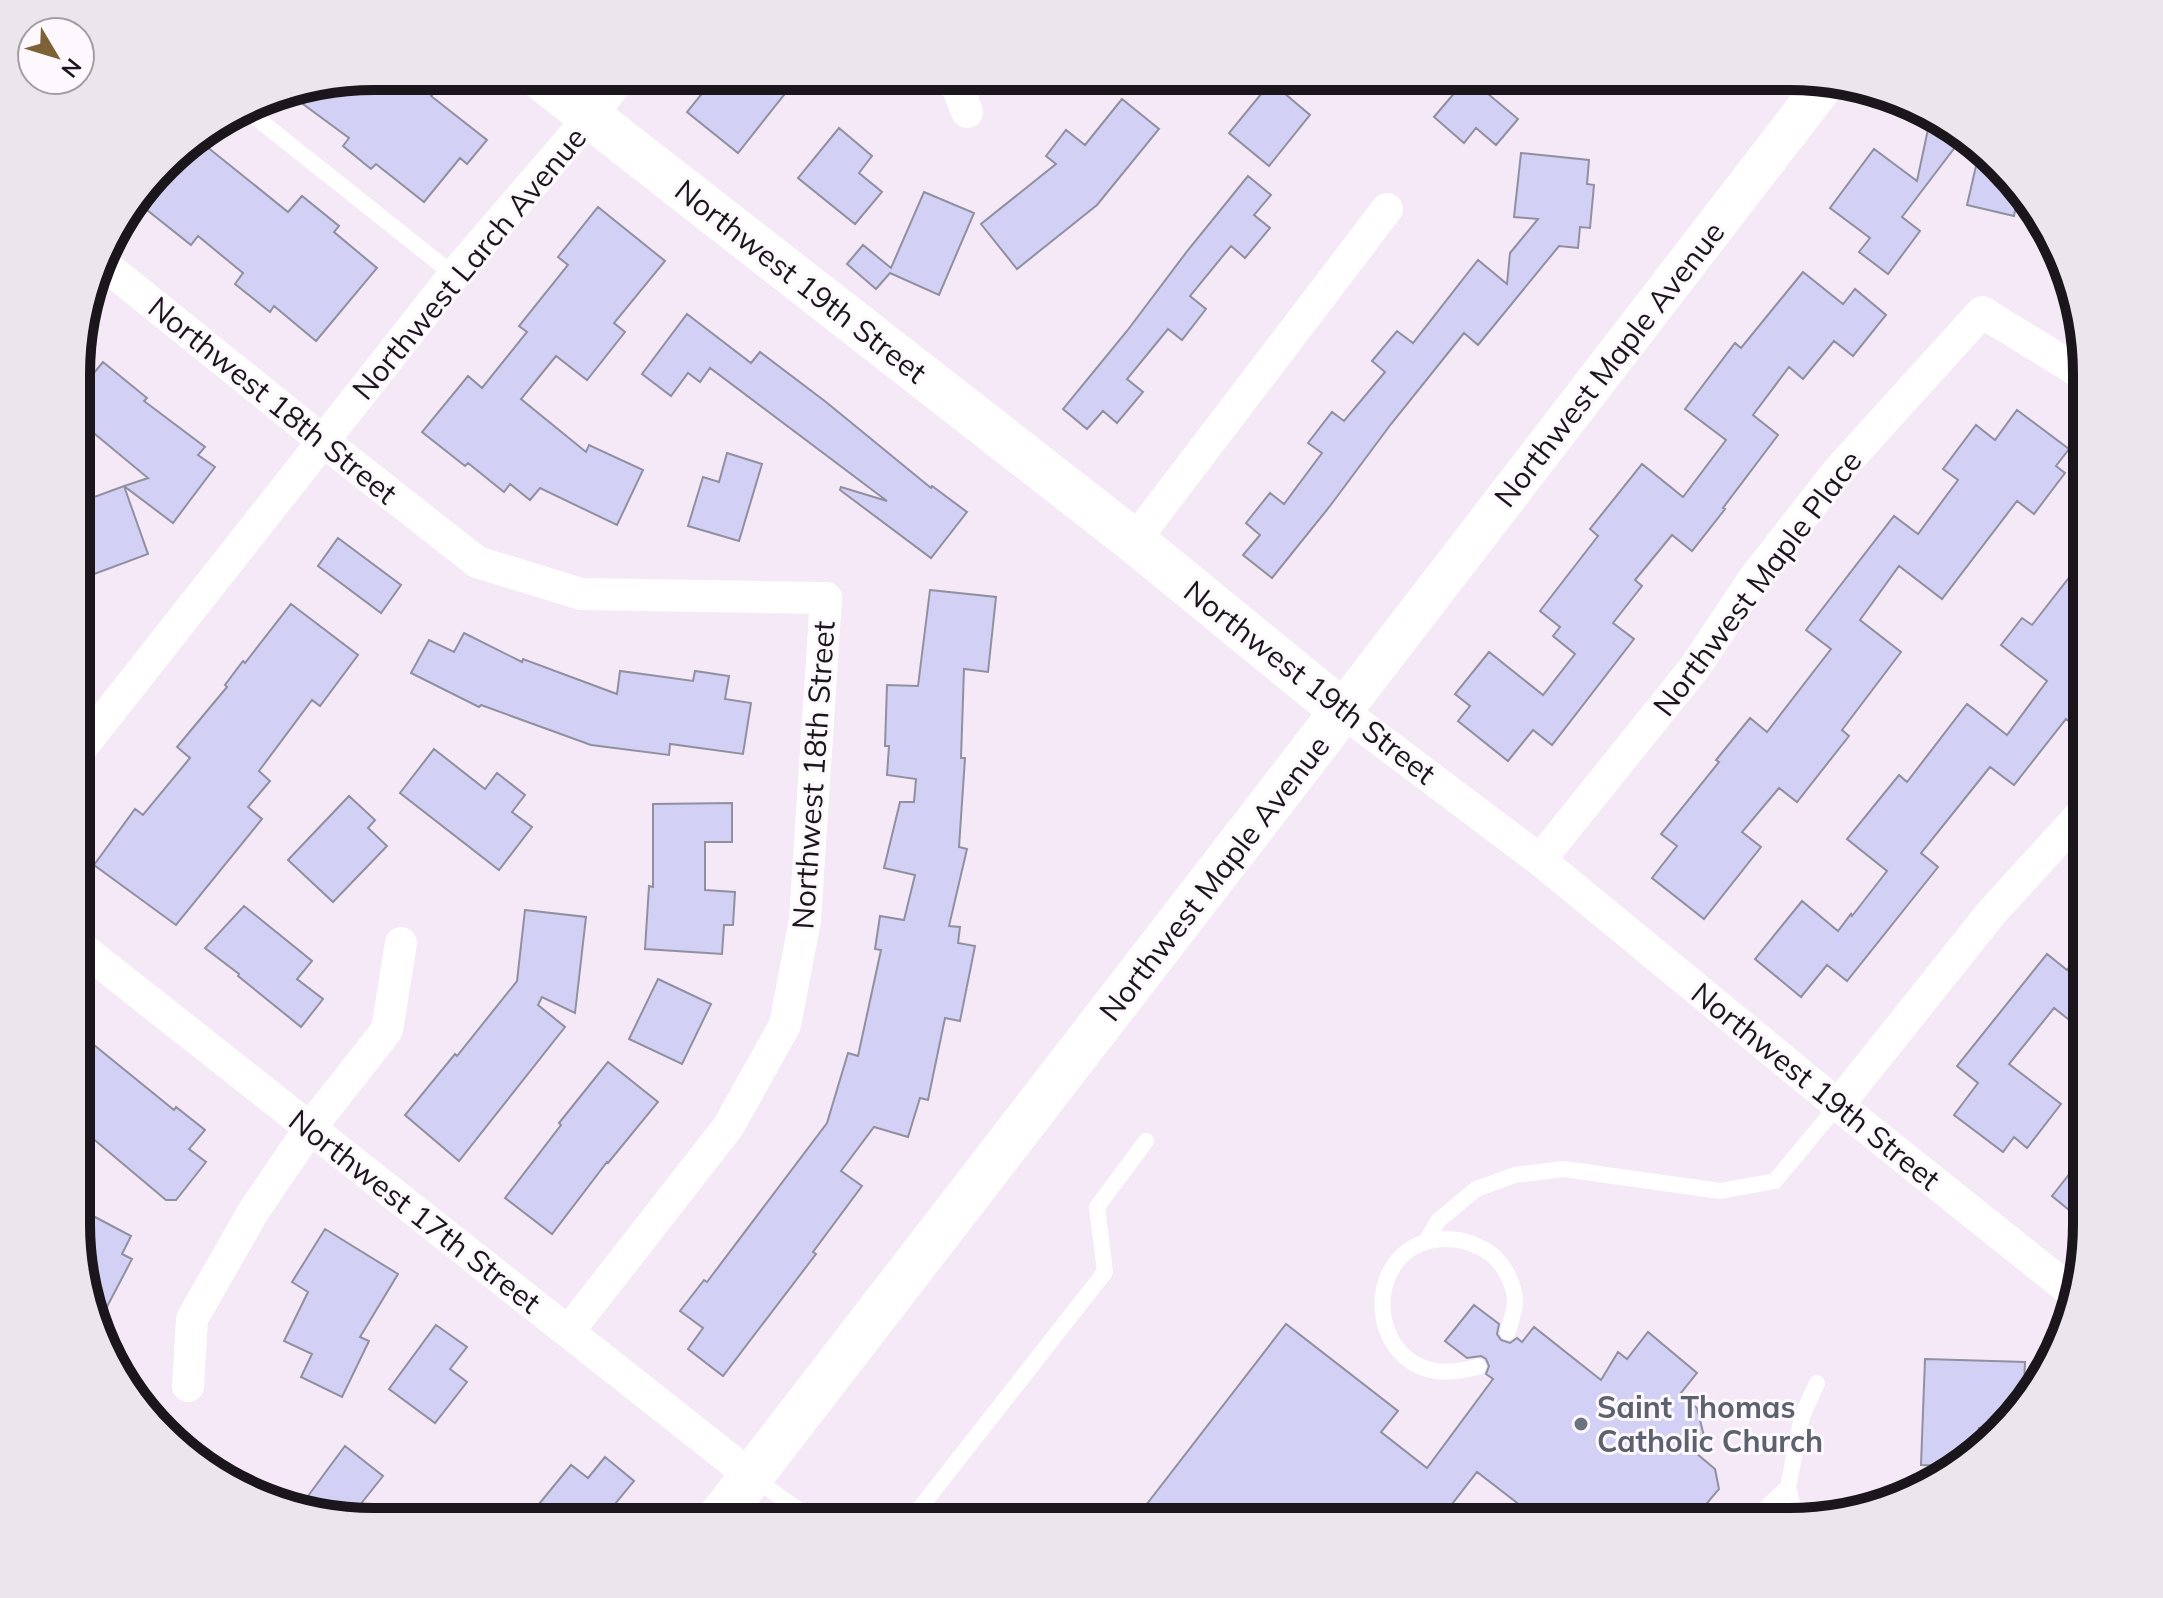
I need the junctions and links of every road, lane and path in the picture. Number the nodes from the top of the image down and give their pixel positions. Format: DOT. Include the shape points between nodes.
graph roads {
  1 [pos="556,90"];
  2 [pos="611,90"];
  3 [pos="959,90"];
  4 [pos="1819,92"];
  5 [pos="967,112"];
  6 [pos="254,116"];
  7 [pos="590,117"];
  8 [pos="1387,209"];
  9 [pos="110,269"];
  10 [pos="454,275"];
  11 [pos="2072,367"];
  12 [pos="323,441"];
  13 [pos="1134,541"];
  14 [pos="1342,711"];
  15 [pos="90,736"];
  16 [pos="2073,824"];
  17 [pos="1540,860"];
  18 [pos="401,943"];
  19 [pos="91,955"];
  20 [pos="1838,1105"];
  21 [pos="310,1128"];
  22 [pos="1146,1141"];
  23 [pos="1426,1242"];
  24 [pos="2066,1287"];
  25 [pos="568,1332"];
  26 [pos="1508,1332"];
  27 [pos="1478,1367"];
  28 [pos="1817,1383"];
  29 [pos="188,1386"];
  30 [pos="751,1476"];
  31 [pos="1788,1487"];
  32 [pos="727,1507"];
  33 [pos="795,1507"];
  34 [pos="920,1507"];
  35 [pos="1766,1508"];
  36 [pos="1793,1508"];
  1 -- 7 [label="main road, Northwest 19th Street"];
  2 -- 7 [label="street, Northwest Larch Avenue"];
  3 -- 5 [label="street"];
  4 -- 14 [label="street, Northwest Maple Avenue"];
  6 -- 10 [label="lane"];
  7 -- 10 [label="street, Northwest Larch Avenue"];
  7 -- 13 [label="main road, Northwest 19th Street"];
  8 -- 13 [label="street"];
  9 -- 12 [label="street, Northwest 18th Street"];
  10 -- 12 [label="street, Northwest Larch Avenue"];
  11 -- 17 [label="street, Northwest Maple Place" via="1982,312 1838,471 1755,577 1695,667"];
  12 -- 15 [label="street, Northwest Larch Avenue"];
  12 -- 25 [label="street, Northwest 18th Street" via="477,562 581,594 826,598 805,920 785,1025 728,1127"];
  13 -- 14 [label="main road, Northwest 19th Street"];
  14 -- 17 [label="street, Northwest 19th Street"];
  14 -- 30 [label="main road, Northwest Maple Avenue"];
  16 -- 20 [label="street" via="1992,912"];
  17 -- 20 [label="street, Northwest 19th Street"];
  18 -- 21 [label="street" via="387,1030"];
  19 -- 21 [label="street, Northwest 17th Street"];
  20 -- 23 [label="lane" via="1775,1181 1720,1191 1564,1169 1515,1175 1476,1189 1438,1221"];
  20 -- 24 [label="street, Northwest 19th Street"];
  21 -- 25 [label="street, Northwest 17th Street"];
  21 -- 29 [label="street" via="253,1212 192,1319"];
  22 -- 34 [label="lane" via="1097,1207 1105,1272"];
  23 -- 26 [label="lane" via="1448,1238 1479,1245 1497,1260 1510,1279 1515,1302"];
  23 -- 27 [label="lane" via="1405,1253 1390,1271 1382,1293 1383,1320 1395,1347 1412,1363 1434,1371"];
  25 -- 30 [label="street, Northwest 17th Street"];
  28 -- 31 [label="lane" via="1802,1416"];
  30 -- 32 [label="main road, Northwest Maple Avenue"];
  30 -- 33 [label="lane"];
  31 -- 35 [label="lane"];
  31 -- 36 [label="lane"];
}
